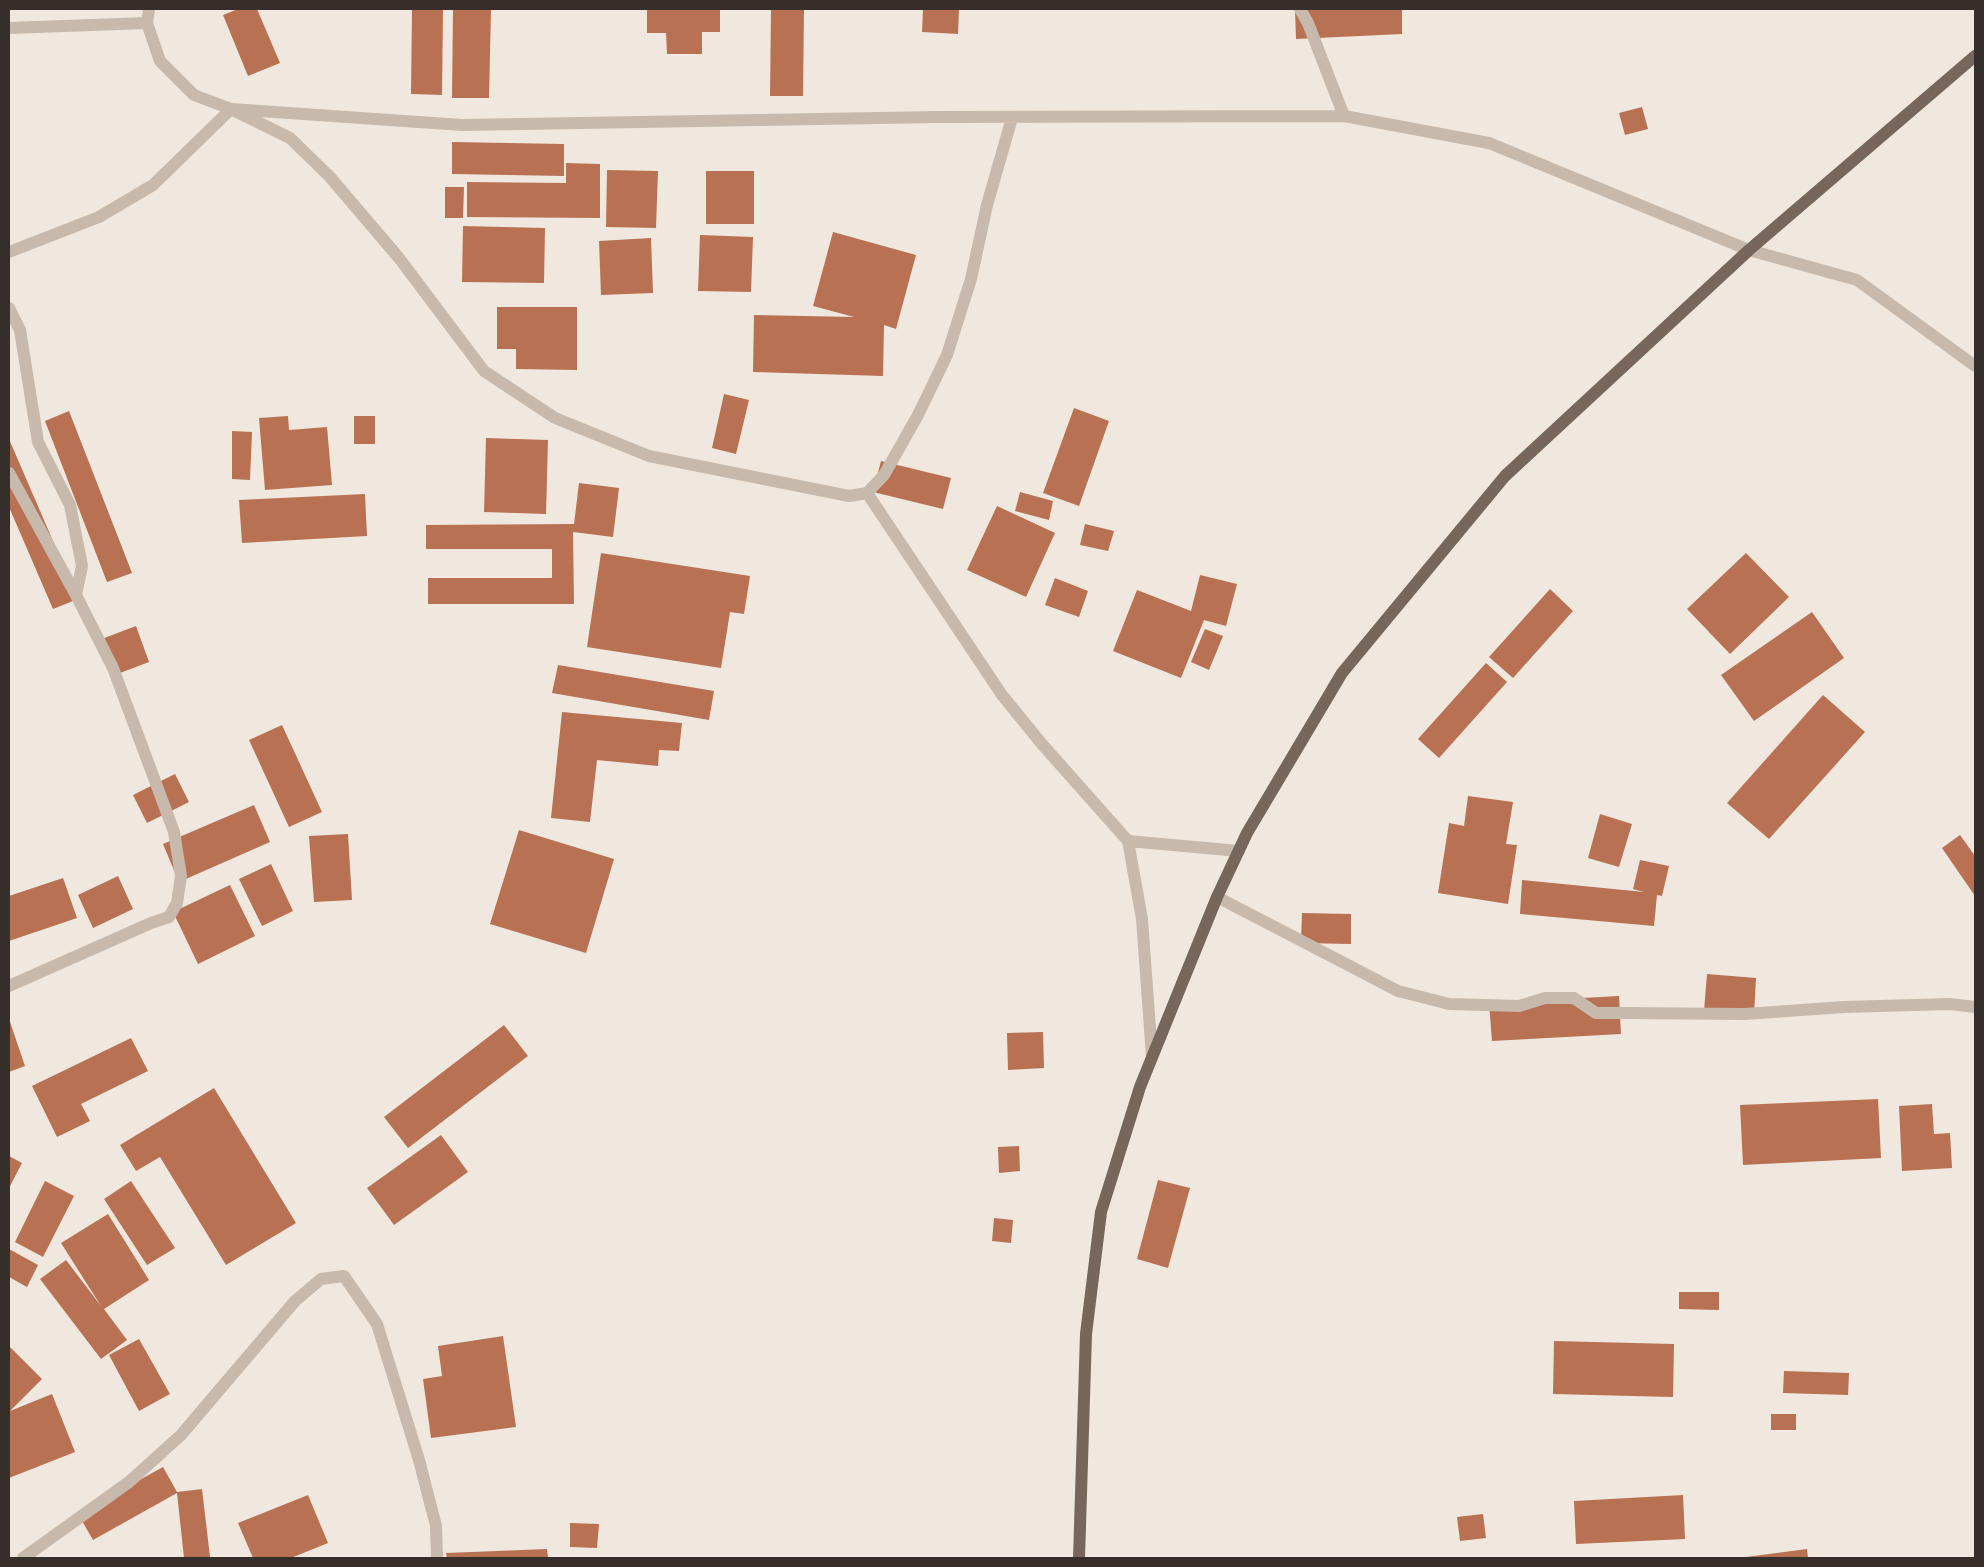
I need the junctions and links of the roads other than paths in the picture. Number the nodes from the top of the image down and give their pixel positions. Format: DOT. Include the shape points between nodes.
graph roads {
  1 [pos="149,9"];
  2 [pos="1300,9"];
  3 [pos="147,23"];
  4 [pos="9,28"];
  5 [pos="1975,56"];
  6 [pos="231,109"];
  7 [pos="1344,116"];
  8 [pos="1012,118"];
  9 [pos="1749,250"];
  10 [pos="9,252"];
  11 [pos="9,308"];
  12 [pos="1975,366"];
  13 [pos="9,473"];
  14 [pos="867,493"];
  15 [pos="76,595"];
  16 [pos="1128,840"];
  17 [pos="1239,851"];
  18 [pos="1217,897"];
  19 [pos="9,986"];
  20 [pos="1975,1007"];
  21 [pos="1152,1056"];
  22 [pos="23,1558"];
  23 [pos="437,1558"];
  24 [pos="1079,1558"];
  1 -- 3 [label="street"];
  2 -- 7 [label="street"];
  3 -- 4 [label="street"];
  3 -- 6 [label="street" via="160,61 194,95"];
  5 -- 9 [label="main road"];
  6 -- 8 [label="street" via="462,125"];
  6 -- 10 [label="street" via="153,185 99,218"];
  6 -- 14 [label="street" via="290,138 330,177 399,258 484,371 555,418 649,456 849,496"];
  7 -- 8 [label="street"];
  7 -- 9 [label="street" via="1489,143"];
  8 -- 14 [label="street" via="987,205 972,279 947,354 884,475"];
  9 -- 12 [label="street" via="1857,280"];
  9 -- 17 [label="main road" via="1505,476 1342,673"];
  11 -- 15 [label="street" via="20,330 38,442 70,505 82,566"];
  13 -- 15 [label="street"];
  14 -- 16 [label="street" via="1002,696"];
  15 -- 19 [label="street" via="113,668 174,832 181,876 177,903 169,917"];
  16 -- 17 [label="street"];
  16 -- 21 [label="street" via="1142,919"];
  17 -- 18 [label="main road"];
  18 -- 20 [label="street" via="1398,991 1449,1004 1519,1006 1545,998 1574,998 1596,1013 1745,1014 1844,1007 1950,1004"];
  18 -- 21 [label="main road"];
  21 -- 24 [label="main road" via="1101,1212 1086,1334"];
  22 -- 23 [label="street" via="129,1482 181,1435 294,1301 321,1279 344,1276 378,1324 436,1526"];
}
